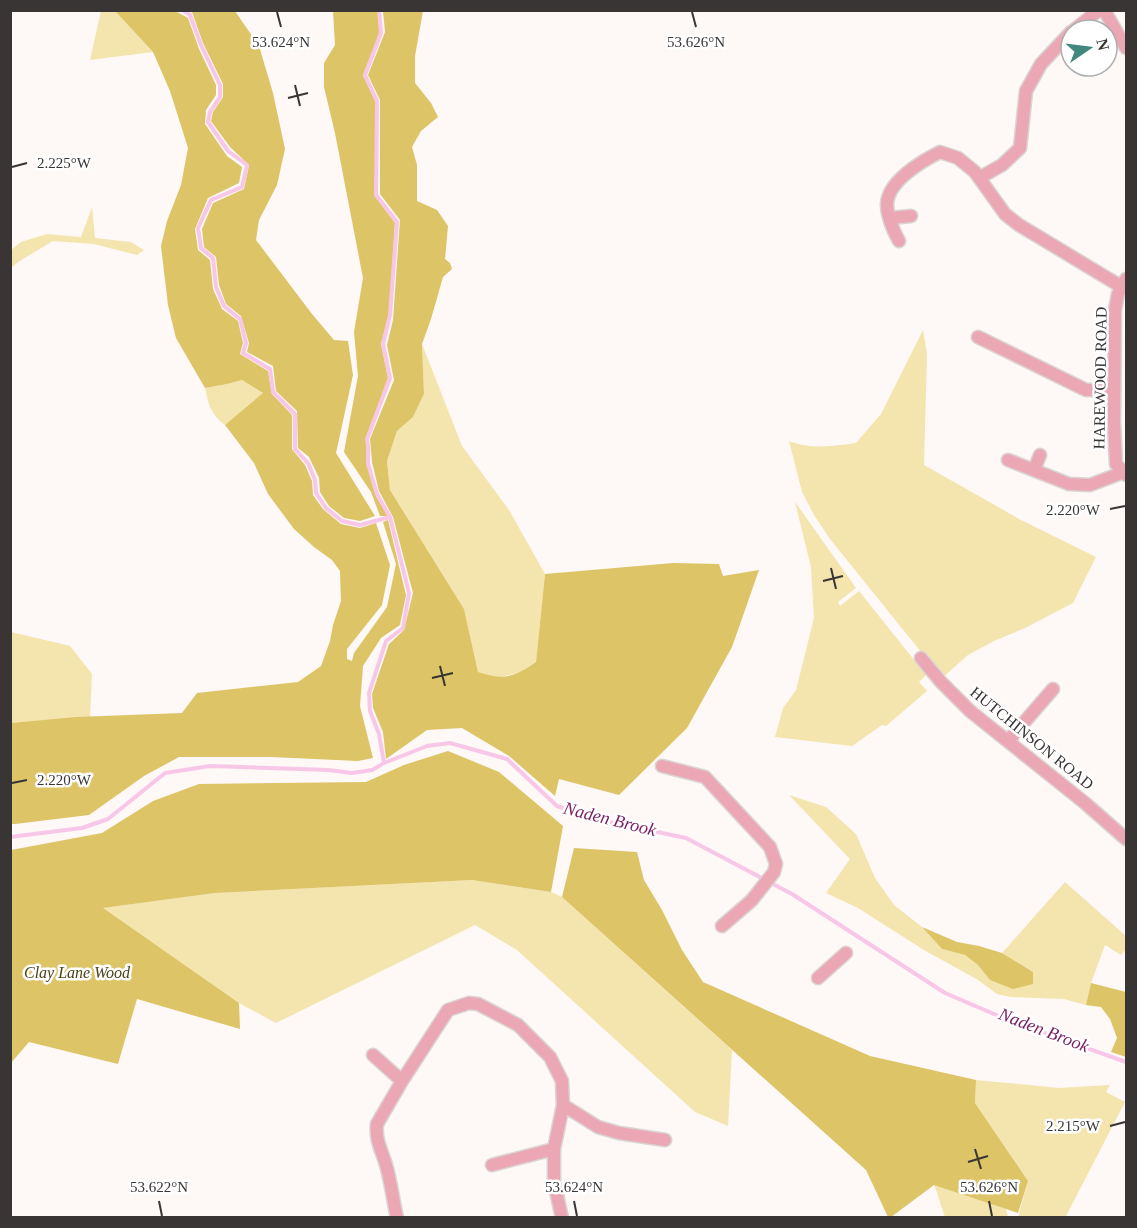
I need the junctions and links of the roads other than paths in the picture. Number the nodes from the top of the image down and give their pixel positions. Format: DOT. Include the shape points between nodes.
graph roads {
  1 [pos="1104,10"];
  2 [pos="1059,45"];
  3 [pos="1126,48"];
  4 [pos="979,178"];
  5 [pos="911,216"];
  6 [pos="890,218"];
  7 [pos="899,241"];
  8 [pos="1124,283"];
  9 [pos="987,338"];
  10 [pos="1114,390"];
  11 [pos="1040,455"];
  12 [pos="1008,460"];
  13 [pos="1034,470"];
  14 [pos="1125,473"];
  15 [pos="921,658"];
  16 [pos="1053,689"];
  17 [pos="1008,741"];
  18 [pos="663,766"];
  19 [pos="1126,839"];
  20 [pos="722,926"];
  21 [pos="846,953"];
  22 [pos="818,978"];
  23 [pos="373,1055"];
  24 [pos="402,1081"];
  25 [pos="563,1105"];
  26 [pos="665,1140"];
  27 [pos="554,1149"];
  28 [pos="492,1164"];
  29 [pos="397,1218"];
  30 [pos="562,1218"];
  1 -- 3 [label="street"];
  2 -- 4 [label="street" via="1041,64 1026,91 1020,148 1002,165"];
  4 -- 6 [label="street" via="958,158 940,152 923,160 895,183 887,202"];
  4 -- 8 [label="street" via="1005,214 1019,225"];
  5 -- 6 [label="street"];
  6 -- 7 [label="street"];
  8 -- 10 [label="street, HAREWOOD ROAD" via="1114,310"];
  9 -- 10 [label="street" via="1086,390"];
  10 -- 14 [label="street, HAREWOOD ROAD" via="1116,464"];
  11 -- 13 [label="street"];
  12 -- 13 [label="street"];
  13 -- 14 [label="street" via="1069,484 1089,485"];
  15 -- 17 [label="street, HUTCHINSON ROAD" via="970,711"];
  16 -- 17 [label="street"];
  17 -- 19 [label="street, HUTCHINSON ROAD"];
  18 -- 20 [label="street" via="705,777 770,847 775,868 765,885"];
  21 -- 22 [label="street"];
  23 -- 24 [label="street"];
  24 -- 25 [label="street" via="448,1010 478,1004 518,1024 550,1057 562,1081"];
  24 -- 29 [label="street" via="376,1132"];
  25 -- 26 [label="street" via="598,1127"];
  25 -- 27 [label="street"];
  27 -- 28 [label="street"];
  27 -- 30 [label="street"];
}
